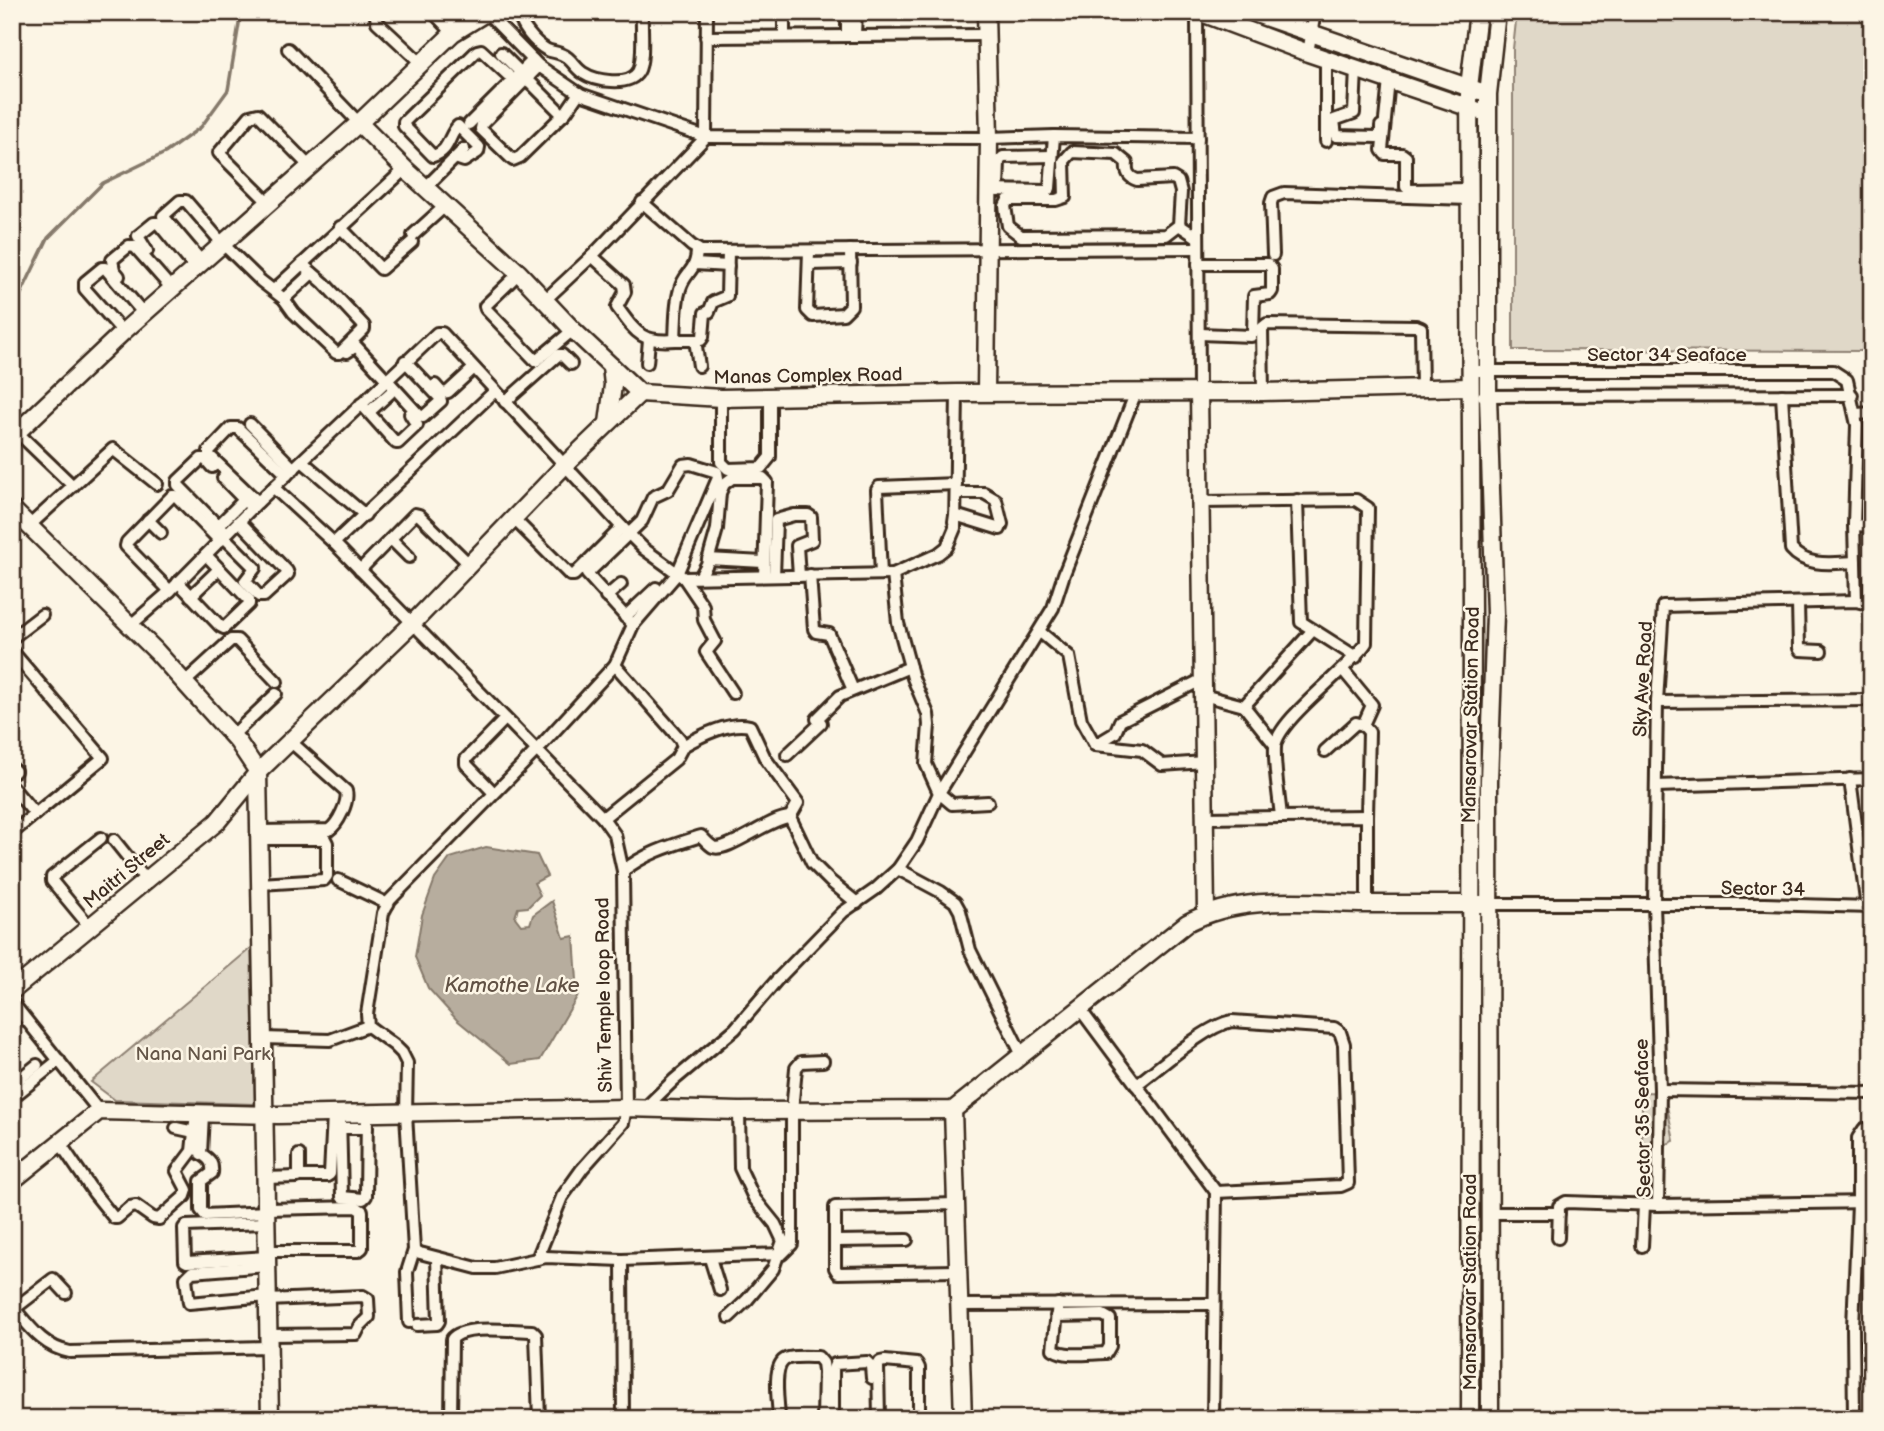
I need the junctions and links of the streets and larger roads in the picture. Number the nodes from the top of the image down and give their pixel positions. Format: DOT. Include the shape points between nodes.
graph roads {
  1 [pos="381,12"];
  2 [pos="433,12"];
  3 [pos="444,12"];
  4 [pos="487,12"];
  5 [pos="519,12"];
  6 [pos="642,12"];
  7 [pos="707,12"];
  8 [pos="783,12"];
  9 [pos="847,12"];
  10 [pos="856,12"];
  11 [pos="986,12"];
  12 [pos="1198,12"];
  13 [pos="1250,12"];
  14 [pos="1315,12"];
  15 [pos="1478,12"];
  16 [pos="1497,12"];
  17 [pos="456,30"];
  18 [pos="1311,34"];
  19 [pos="851,35"];
  20 [pos="986,35"];
  21 [pos="784,36"];
  22 [pos="706,37"];
  23 [pos="288,49"];
  24 [pos="501,53"];
  25 [pos="1308,53"];
  26 [pos="1326,59"];
  27 [pos="571,62"];
  28 [pos="536,63"];
  29 [pos="422,64"];
  30 [pos="1356,69"];
  31 [pos="508,75"];
  32 [pos="523,76"];
  33 [pos="555,78"];
  34 [pos="1385,79"];
  35 [pos="1469,87"];
  36 [pos="579,93"];
  37 [pos="1488,94"];
  38 [pos="484,100"];
  39 [pos="1469,107"];
  40 [pos="1488,114"];
  41 [pos="563,115"];
  42 [pos="359,123"];
  43 [pos="464,125"];
  44 [pos="1054,136"];
  45 [pos="706,138"];
  46 [pos="989,138"];
  47 [pos="1198,138"];
  48 [pos="1326,142"];
  49 [pos="464,149"];
  50 [pos="1052,156"];
  51 [pos="455,158"];
  52 [pos="310,167"];
  53 [pos="405,169"];
  54 [pos="426,187"];
  55 [pos="993,190"];
  56 [pos="1469,194"];
  57 [pos="642,202"];
  58 [pos="269,203"];
  59 [pos="445,206"];
  60 [pos="1179,225"];
  61 [pos="341,227"];
  62 [pos="1015,232"];
  63 [pos="222,243"];
  64 [pos="1197,243"];
  65 [pos="696,248"];
  66 [pos="850,250"];
  67 [pos="992,250"];
  68 [pos="728,251"];
  69 [pos="809,251"];
  70 [pos="1273,255"];
  71 [pos="592,256"];
  72 [pos="851,263"];
  73 [pos="303,264"];
  74 [pos="695,264"];
  75 [pos="809,264"];
  76 [pos="1198,264"];
  77 [pos="199,265"];
  78 [pos="728,265"];
  79 [pos="312,273"];
  80 [pos="519,273"];
  81 [pos="174,287"];
  82 [pos="274,290"];
  83 [pos="284,299"];
  84 [pos="545,300"];
  85 [pos="147,312"];
  86 [pos="123,332"];
  87 [pos="368,332"];
  88 [pos="575,332"];
  89 [pos="1200,334"];
  90 [pos="649,340"];
  91 [pos="675,340"];
  92 [pos="695,340"];
  93 [pos="563,348"];
  94 [pos="341,359"];
  95 [pos="407,359"];
  96 [pos="648,363"];
  97 [pos="571,364"];
  98 [pos="611,366"];
  99 [pos="699,366"];
  100 [pos="474,369"];
  101 [pos="1488,372"];
  102 [pos="386,380"];
  103 [pos="1469,385"];
  104 [pos="1422,389"];
  105 [pos="495,391"];
  106 [pos="986,392"];
  107 [pos="1136,392"];
  108 [pos="1199,392"];
  109 [pos="1263,392"];
  110 [pos="390,393"];
  111 [pos="640,393"];
  112 [pos="957,393"];
  113 [pos="1782,395"];
  114 [pos="1852,395"];
  115 [pos="1488,396"];
  116 [pos="770,397"];
  117 [pos="721,398"];
  118 [pos="505,402"];
  119 [pos="365,408"];
  120 [pos="1872,413"];
  121 [pos="1856,414"];
  122 [pos="250,424"];
  123 [pos="608,424"];
  124 [pos="15,434"];
  125 [pos="565,464"];
  126 [pos="295,468"];
  127 [pos="157,484"];
  128 [pos="73,486"];
  129 [pos="274,488"];
  130 [pos="956,489"];
  131 [pos="1297,500"];
  132 [pos="1201,502"];
  133 [pos="251,503"];
  134 [pos="12,509"];
  135 [pos="365,515"];
  136 [pos="955,515"];
  137 [pos="514,519"];
  138 [pos="148,520"];
  139 [pos="239,521"];
  140 [pos="1854,525"];
  141 [pos="29,526"];
  142 [pos="1872,526"];
  143 [pos="625,530"];
  144 [pos="249,531"];
  145 [pos="161,533"];
  146 [pos="222,535"];
  147 [pos="391,539"];
  148 [pos="334,543"];
  149 [pos="234,547"];
  150 [pos="206,555"];
  151 [pos="409,557"];
  152 [pos="708,559"];
  153 [pos="763,562"];
  154 [pos="1855,562"];
  155 [pos="469,564"];
  156 [pos="219,569"];
  157 [pos="360,570"];
  158 [pos="881,574"];
  159 [pos="893,574"];
  160 [pos="804,575"];
  161 [pos="680,576"];
  162 [pos="769,576"];
  163 [pos="700,577"];
  164 [pos="621,584"];
  165 [pos="174,587"];
  166 [pos="656,588"];
  167 [pos="191,596"];
  168 [pos="606,597"];
  169 [pos="1856,601"];
  170 [pos="1798,603"];
  171 [pos="1872,605"];
  172 [pos="1472,613"];
  173 [pos="1494,614"];
  174 [pos="42,615"];
  175 [pos="629,621"];
  176 [pos="412,624"];
  177 [pos="131,625"];
  178 [pos="1312,630"];
  179 [pos="1040,632"];
  180 [pos="12,638"];
  181 [pos="1821,651"];
  182 [pos="14,657"];
  183 [pos="1356,657"];
  184 [pos="615,665"];
  185 [pos="910,667"];
  186 [pos="1343,670"];
  187 [pos="185,682"];
  188 [pos="1203,687"];
  189 [pos="853,690"];
  190 [pos="733,693"];
  191 [pos="1872,700"];
  192 [pos="1657,702"];
  193 [pos="1244,706"];
  194 [pos="505,719"];
  195 [pos="1363,724"];
  196 [pos="232,736"];
  197 [pos="290,741"];
  198 [pos="1095,745"];
  199 [pos="1275,745"];
  200 [pos="683,746"];
  201 [pos="536,751"];
  202 [pos="1325,751"];
  203 [pos="787,755"];
  204 [pos="1204,762"];
  205 [pos="12,768"];
  206 [pos="258,772"];
  207 [pos="12,774"];
  208 [pos="1850,779"];
  209 [pos="1872,779"];
  210 [pos="1656,786"];
  211 [pos="12,787"];
  212 [pos="494,793"];
  213 [pos="939,793"];
  214 [pos="988,802"];
  215 [pos="35,814"];
  216 [pos="1367,816"];
  217 [pos="790,817"];
  218 [pos="1281,817"];
  219 [pos="603,818"];
  220 [pos="1205,818"];
  221 [pos="12,833"];
  222 [pos="259,835"];
  223 [pos="101,838"];
  224 [pos="114,840"];
  225 [pos="898,869"];
  226 [pos="622,871"];
  227 [pos="146,880"];
  228 [pos="338,880"];
  229 [pos="260,884"];
  230 [pos="857,902"];
  231 [pos="388,904"];
  232 [pos="1367,904"];
  233 [pos="1470,904"];
  234 [pos="1489,904"];
  235 [pos="1654,904"];
  236 [pos="1869,908"];
  237 [pos="1206,914"];
  238 [pos="90,927"];
  239 [pos="12,991"];
  240 [pos="12,1002"];
  241 [pos="1080,1009"];
  242 [pos="368,1026"];
  243 [pos="263,1038"];
  244 [pos="1022,1055"];
  245 [pos="59,1060"];
  246 [pos="823,1061"];
  247 [pos="37,1065"];
  248 [pos="12,1085"];
  249 [pos="1136,1086"];
  250 [pos="1660,1090"];
  251 [pos="1872,1093"];
  252 [pos="13,1097"];
  253 [pos="626,1108"];
  254 [pos="646,1108"];
  255 [pos="953,1110"];
  256 [pos="99,1111"];
  257 [pos="739,1111"];
  258 [pos="792,1111"];
  259 [pos="199,1114"];
  260 [pos="406,1114"];
  261 [pos="265,1115"];
  262 [pos="338,1119"];
  263 [pos="367,1121"];
  264 [pos="176,1128"];
  265 [pos="1872,1129"];
  266 [pos="194,1132"];
  267 [pos="60,1143"];
  268 [pos="299,1155"];
  269 [pos="297,1177"];
  270 [pos="266,1178"];
  271 [pos="12,1181"];
  272 [pos="1858,1187"];
  273 [pos="1872,1187"];
  274 [pos="1216,1192"];
  275 [pos="1470,1195"];
  276 [pos="1490,1195"];
  277 [pos="1872,1202"];
  278 [pos="1858,1203"];
  279 [pos="956,1204"];
  280 [pos="1644,1205"];
  281 [pos="1658,1205"];
  282 [pos="1490,1213"];
  283 [pos="1559,1213"];
  284 [pos="267,1215"];
  285 [pos="1558,1238"];
  286 [pos="907,1240"];
  287 [pos="835,1241"];
  288 [pos="1642,1246"];
  289 [pos="414,1250"];
  290 [pos="778,1255"];
  291 [pos="267,1258"];
  292 [pos="437,1258"];
  293 [pos="710,1258"];
  294 [pos="537,1259"];
  295 [pos="622,1260"];
  296 [pos="957,1270"];
  297 [pos="720,1290"];
  298 [pos="66,1293"];
  299 [pos="268,1298"];
  300 [pos="1213,1304"];
  301 [pos="958,1305"];
  302 [pos="13,1308"];
  303 [pos="1057,1310"];
  304 [pos="729,1317"];
  305 [pos="269,1341"];
  306 [pos="270,1419"];
  307 [pos="451,1419"];
  308 [pos="539,1419"];
  309 [pos="623,1419"];
  310 [pos="779,1419"];
  311 [pos="823,1419"];
  312 [pos="833,1419"];
  313 [pos="876,1419"];
  314 [pos="919,1419"];
  315 [pos="963,1419"];
  316 [pos="1213,1419"];
  317 [pos="1470,1419"];
  318 [pos="1490,1419"];
  319 [pos="1854,1419"];
  1 -- 29 [label="street" via="377,22"];
  2 -- 17 [label="street"];
  3 -- 17 [label="street"];
  4 -- 17 [label="street"];
  4 -- 28 [label="street"];
  5 -- 27 [label="street" via="521,23 545,49 563,54"];
  6 -- 27 [label="street" via="641,61 638,72 628,80 597,79"];
  7 -- 22 [label="street"];
  8 -- 21 [label="street"];
  9 -- 19 [label="street"];
  10 -- 19 [label="street"];
  11 -- 20 [label="street"];
  12 -- 25 [label="street"];
  12 -- 47 [label="street"];
  13 -- 18 [label="street"];
  14 -- 18 [label="street"];
  15 -- 35 [label="street, Mansarovar Station Road"];
  16 -- 37 [label="street, Mansarovar Station Road"];
  17 -- 29 [label="street"];
  18 -- 25 [label="street"];
  18 -- 35 [label="street"];
  19 -- 20 [label="street"];
  19 -- 21 [label="street"];
  20 -- 46 [label="street"];
  21 -- 22 [label="street"];
  22 -- 45 [label="street"];
  23 -- 42 [label="street"];
  24 -- 32 [label="street"];
  25 -- 26 [label="street"];
  26 -- 30 [label="street"];
  26 -- 48 [label="street"];
  27 -- 33 [label="street"];
  28 -- 32 [label="street"];
  28 -- 33 [label="street"];
  29 -- 42 [label="street"];
  30 -- 34 [label="street"];
  30 -- 34 [label="street" via="1354,113 1336,117 1336,136 1381,134"];
  31 -- 43 [label="street" via="477,51 404,122 433,156 449,145 452,132"];
  32 -- 41 [label="street"];
  32 -- 41 [label="street" via="481,129 516,160"];
  32 -- 43 [label="street"];
  33 -- 36 [label="street"];
  34 -- 39 [label="street"];
  34 -- 56 [label="street" via="1382,150 1406,157 1406,187"];
  35 -- 37 [label="street"];
  35 -- 39 [label="street, Mansarovar Station Road"];
  36 -- 41 [label="street"];
  36 -- 45 [label="street"];
  37 -- 40 [label="street, Mansarovar Station Road"];
  38 -- 43 [label="street"];
  39 -- 40 [label="street"];
  39 -- 56 [label="street, Mansarovar Station Road"];
  40 -- 101 [label="street, Mansarovar Station Road"];
  42 -- 52 [label="street"];
  42 -- 53 [label="street"];
  43 -- 51 [label="street" via="478,152 464,161"];
  44 -- 46 [label="street"];
  44 -- 47 [label="street"];
  44 -- 50 [label="street"];
  45 -- 46 [label="street"];
  45 -- 57 [label="street"];
  46 -- 55 [label="street"];
  47 -- 64 [label="street"];
  49 -- 51 [label="street"];
  50 -- 55 [label="street" via="1003,157"];
  50 -- 55 [label="street" via="1047,191"];
  51 -- 54 [label="street"];
  52 -- 58 [label="street"];
  52 -- 58 [label="street" via="258,114 250,116 219,153"];
  53 -- 54 [label="street"];
  53 -- 61 [label="street"];
  54 -- 59 [label="street"];
  55 -- 67 [label="street"];
  56 -- 70 [label="street" via="1284,193 1273,197 1271,203"];
  56 -- 103 [label="street, Mansarovar Station Road"];
  57 -- 65 [label="street"];
  57 -- 71 [label="street"];
  58 -- 63 [label="street"];
  59 -- 61 [label="street" via="381,269"];
  59 -- 80 [label="street"];
  60 -- 62 [label="street" via="1166,235 1021,236"];
  60 -- 62 [label="street" via="1181,192 1173,177 1136,180 1116,154 1072,152 1064,161 1065,197 1008,200 1005,212"];
  60 -- 64 [label="street"];
  61 -- 73 [label="street"];
  62 -- 67 [label="street"];
  63 -- 77 [label="street"];
  63 -- 77 [label="street" via="186,201 170,208 165,220"];
  63 -- 82 [label="street"];
  64 -- 67 [label="street"];
  64 -- 76 [label="street"];
  65 -- 68 [label="street"];
  65 -- 74 [label="street"];
  66 -- 67 [label="street"];
  66 -- 69 [label="street"];
  66 -- 72 [label="street"];
  67 -- 106 [label="street"];
  68 -- 69 [label="street"];
  68 -- 78 [label="street"];
  69 -- 75 [label="street"];
  71 -- 84 [label="street"];
  71 -- 90 [label="street" via="597,268 624,285 617,307 638,334"];
  72 -- 75 [label="street"];
  72 -- 75 [label="street" via="848,311 813,316 807,310"];
  73 -- 79 [label="street"];
  73 -- 82 [label="street"];
  74 -- 78 [label="street"];
  74 -- 91 [label="street" via="677,298"];
  76 -- 89 [label="street"];
  76 -- 89 [label="street" via="1268,264 1272,269 1272,291 1254,296 1251,336"];
  77 -- 81 [label="street"];
  77 -- 81 [label="street" via="158,223 138,236"];
  78 -- 92 [label="street" via="727,296 713,302 705,313 703,337"];
  79 -- 83 [label="street"];
  79 -- 83 [label="street" via="364,326 348,345 336,353"];
  80 -- 84 [label="street"];
  80 -- 88 [label="street" via="485,306 536,362"];
  81 -- 85 [label="street"];
  81 -- 85 [label="street" via="135,247 112,260 114,271"];
  82 -- 83 [label="street"];
  84 -- 88 [label="street"];
  85 -- 86 [label="street"];
  85 -- 86 [label="street" via="105,268 85,282 85,289"];
  86 -- 124 [label="street"];
  87 -- 102 [label="street" via="359,344"];
  88 -- 93 [label="street"];
  88 -- 98 [label="street"];
  89 -- 108 [label="street"];
  90 -- 91 [label="street"];
  90 -- 96 [label="street"];
  91 -- 92 [label="street"];
  92 -- 99 [label="street"];
  94 -- 102 [label="street" via="356,346"];
  95 -- 100 [label="street" via="444,393"];
  95 -- 100 [label="street" via="436,333 442,333"];
  95 -- 102 [label="street"];
  95 -- 102 [label="street" via="441,401 420,416"];
  97 -- 118 [label="street" via="558,355"];
  98 -- 111 [label="street"];
  98 -- 123 [label="street"];
  100 -- 105 [label="street"];
  101 -- 103 [label="street, Sector 34 Seaface"];
  101 -- 114 [label="street, Sector 34 Seaface" via="1833,371 1847,380"];
  101 -- 115 [label="street, Mansarovar Station Road"];
  102 -- 110 [label="street"];
  102 -- 119 [label="street"];
  103 -- 104 [label="street, Manas Complex Road"];
  103 -- 115 [label="street"];
  103 -- 172 [label="street, Mansarovar Station Road"];
  104 -- 109 [label="street, Manas Complex Road"];
  104 -- 109 [label="street" via="1421,328 1266,324 1262,328"];
  105 -- 118 [label="street"];
  105 -- 135 [label="street"];
  106 -- 107 [label="street, Manas Complex Road"];
  106 -- 112 [label="street, Manas Complex Road"];
  107 -- 108 [label="street, Manas Complex Road"];
  107 -- 179 [label="street" via="1054,608"];
  108 -- 109 [label="street, Manas Complex Road"];
  108 -- 132 [label="street"];
  110 -- 119 [label="street"];
  110 -- 119 [label="street" via="418,425 396,443"];
  111 -- 117 [label="street, Manas Complex Road"];
  111 -- 123 [label="street, Maitri Street"];
  112 -- 116 [label="street, Manas Complex Road"];
  112 -- 130 [label="street"];
  113 -- 114 [label="street"];
  113 -- 115 [label="street"];
  113 -- 154 [label="street" via="1791,549 1816,564"];
  114 -- 121 [label="street"];
  115 -- 173 [label="street, Mansarovar Station Road"];
  116 -- 117 [label="street, Manas Complex Road"];
  116 -- 117 [label="street" via="770,457 761,468 750,469 728,469 721,462"];
  118 -- 125 [label="street"];
  119 -- 126 [label="street"];
  120 -- 121 [label="street"];
  121 -- 140 [label="street"];
  122 -- 126 [label="street"];
  123 -- 125 [label="street, Maitri Street"];
  124 -- 128 [label="street"];
  125 -- 137 [label="street, Maitri Street"];
  125 -- 143 [label="street"];
  126 -- 129 [label="street"];
  126 -- 133 [label="street" via="238,428 231,428 209,455"];
  126 -- 135 [label="street"];
  127 -- 128 [label="street" via="113,449"];
  128 -- 141 [label="street"];
  129 -- 133 [label="street"];
  129 -- 148 [label="street, Shiv Temple loop Road"];
  130 -- 136 [label="street"];
  130 -- 136 [label="street" via="984,493 996,500 1002,524 1000,529"];
  130 -- 158 [label="street" via="879,487"];
  131 -- 132 [label="street"];
  131 -- 178 [label="street" via="1301,622"];
  131 -- 183 [label="street" via="1356,500 1368,508 1366,643"];
  132 -- 188 [label="street"];
  133 -- 139 [label="street"];
  133 -- 146 [label="street"];
  133 -- 146 [label="street" via="205,459 178,481"];
  134 -- 141 [label="street"];
  135 -- 148 [label="street"];
  136 -- 159 [label="street" via="947,547"];
  137 -- 143 [label="street" via="570,575"];
  137 -- 155 [label="street, Maitri Street"];
  138 -- 145 [label="street"];
  138 -- 146 [label="street" via="176,496"];
  138 -- 165 [label="street" via="126,546"];
  139 -- 144 [label="street"];
  139 -- 146 [label="street"];
  140 -- 142 [label="street"];
  140 -- 154 [label="street"];
  141 -- 177 [label="street"];
  143 -- 161 [label="street"];
  143 -- 161 [label="street" via="642,521 653,497 668,490 683,465 717,472"];
  143 -- 168 [label="street" via="587,574"];
  144 -- 149 [label="street"];
  144 -- 149 [label="street" via="288,574 259,596 245,581 255,568"];
  146 -- 149 [label="street"];
  146 -- 150 [label="street"];
  147 -- 151 [label="street"];
  147 -- 155 [label="street" via="419,515"];
  147 -- 157 [label="street"];
  148 -- 157 [label="street, Shiv Temple loop Road"];
  150 -- 156 [label="street"];
  150 -- 165 [label="street"];
  152 -- 153 [label="street"];
  152 -- 153 [label="street" via="724,484 732,478 763,478 767,482"];
  152 -- 163 [label="street"];
  153 -- 162 [label="street"];
  154 -- 169 [label="street"];
  155 -- 176 [label="street, Maitri Street"];
  156 -- 167 [label="street"];
  156 -- 167 [label="street" via="249,600 241,612 224,628"];
  157 -- 176 [label="street, Shiv Temple loop Road"];
  158 -- 159 [label="street"];
  158 -- 160 [label="street"];
  159 -- 185 [label="street" via="898,623"];
  160 -- 162 [label="street"];
  160 -- 162 [label="street" via="797,546 812,540 808,514 776,520"];
  160 -- 189 [label="street" via="814,629 829,634"];
  161 -- 163 [label="street"];
  161 -- 175 [label="street"];
  161 -- 190 [label="street" via="703,606 704,620 715,641 706,652"];
  162 -- 163 [label="street"];
  164 -- 168 [label="street"];
  165 -- 167 [label="street"];
  165 -- 177 [label="street"];
  166 -- 175 [label="street"];
  168 -- 175 [label="street"];
  169 -- 170 [label="street, Sky Ave Road"];
  169 -- 171 [label="street"];
  170 -- 181 [label="street" via="1799,648"];
  170 -- 192 [label="street, Sky Ave Road" via="1663,606"];
  172 -- 173 [label="street"];
  172 -- 233 [label="street, Mansarovar Station Road"];
  173 -- 234 [label="street, Mansarovar Station Road"];
  174 -- 180 [label="street"];
  175 -- 184 [label="street"];
  176 -- 194 [label="street, Shiv Temple loop Road"];
  176 -- 197 [label="street, Maitri Street"];
  177 -- 187 [label="street"];
  178 -- 183 [label="street"];
  178 -- 193 [label="street"];
  179 -- 198 [label="street" via="1069,656 1081,720"];
  179 -- 213 [label="street"];
  182 -- 215 [label="street" via="103,758"];
  183 -- 186 [label="street"];
  184 -- 200 [label="street"];
  184 -- 201 [label="street"];
  185 -- 189 [label="street"];
  185 -- 213 [label="street" via="928,714 926,764"];
  186 -- 195 [label="street" via="1372,705"];
  186 -- 199 [label="street" via="1282,727"];
  187 -- 196 [label="street"];
  187 -- 196 [label="street" via="231,640 237,640 276,688"];
  188 -- 193 [label="street"];
  188 -- 198 [label="street" via="1119,721 1115,733"];
  188 -- 204 [label="street"];
  189 -- 203 [label="street" via="839,696 817,719 821,723"];
  191 -- 192 [label="street"];
  192 -- 210 [label="street, Sky Ave Road"];
  193 -- 199 [label="street"];
  194 -- 201 [label="street, Shiv Temple loop Road"];
  194 -- 212 [label="street" via="466,759"];
  195 -- 202 [label="street" via="1352,725"];
  195 -- 216 [label="street" via="1368,732"];
  196 -- 206 [label="street"];
  197 -- 206 [label="street, Maitri Street"];
  197 -- 222 [label="street" via="348,797 329,831"];
  198 -- 204 [label="street" via="1142,750 1162,765"];
  199 -- 218 [label="street"];
  200 -- 217 [label="street" via="704,734 750,726 765,758 798,803"];
  200 -- 219 [label="street" via="676,759"];
  201 -- 212 [label="street"];
  201 -- 219 [label="street, Shiv Temple loop Road"];
  204 -- 220 [label="street"];
  205 -- 207 [label="street"];
  206 -- 222 [label="street"];
  206 -- 227 [label="street, Maitri Street" via="217,822"];
  208 -- 209 [label="street"];
  208 -- 210 [label="street"];
  208 -- 236 [label="street"];
  210 -- 235 [label="street, Sky Ave Road"];
  211 -- 215 [label="street"];
  212 -- 231 [label="street"];
  213 -- 214 [label="street" via="952,804"];
  213 -- 225 [label="street"];
  215 -- 221 [label="street"];
  216 -- 218 [label="street"];
  216 -- 232 [label="street"];
  217 -- 226 [label="street" via="724,848 714,848 701,836 658,851"];
  217 -- 230 [label="street" via="812,863"];
  218 -- 220 [label="street"];
  219 -- 226 [label="street, Shiv Temple loop Road" via="615,835"];
  220 -- 237 [label="street"];
  222 -- 229 [label="street"];
  222 -- 229 [label="street" via="325,839 327,843 324,880"];
  223 -- 238 [label="street" via="52,877"];
  224 -- 227 [label="street"];
  225 -- 230 [label="street"];
  225 -- 244 [label="street" via="955,902 970,950"];
  226 -- 253 [label="street, Shiv Temple loop Road"];
  227 -- 238 [label="street, Maitri Street"];
  228 -- 231 [label="street"];
  229 -- 243 [label="street"];
  230 -- 254 [label="street" via="816,939 735,1029"];
  231 -- 242 [label="street"];
  232 -- 233 [label="street"];
  232 -- 237 [label="street" via="1268,901"];
  233 -- 234 [label="street"];
  233 -- 275 [label="street, Mansarovar Station Road"];
  234 -- 235 [label="street, Sector 34"];
  234 -- 276 [label="street, Mansarovar Station Road"];
  235 -- 236 [label="street, Sector 34"];
  235 -- 250 [label="street, Sector 35 Seaface"];
  237 -- 241 [label="street" via="1187,923"];
  238 -- 239 [label="street, Maitri Street"];
  240 -- 245 [label="street"];
  241 -- 244 [label="street"];
  241 -- 249 [label="street"];
  242 -- 243 [label="street" via="330,1040"];
  242 -- 260 [label="street" via="394,1045 407,1063"];
  243 -- 261 [label="street"];
  244 -- 255 [label="street"];
  245 -- 252 [label="street"];
  245 -- 256 [label="street"];
  246 -- 258 [label="street" via="801,1062 796,1068"];
  247 -- 248 [label="street"];
  249 -- 274 [label="street"];
  249 -- 274 [label="street" via="1223,1023 1334,1028 1340,1032 1348,1183"];
  250 -- 251 [label="street"];
  250 -- 281 [label="street, Sector 35 Seaface"];
  253 -- 254 [label="street"];
  253 -- 260 [label="street, Shiv Temple loop Road"];
  253 -- 294 [label="street" via="623,1123 562,1197"];
  254 -- 257 [label="street"];
  255 -- 258 [label="street"];
  255 -- 279 [label="street"];
  256 -- 259 [label="street, Shiv Temple loop Road"];
  256 -- 267 [label="street"];
  257 -- 258 [label="street"];
  257 -- 290 [label="street" via="740,1168 783,1241"];
  258 -- 290 [label="street" via="792,1244"];
  259 -- 261 [label="street, Shiv Temple loop Road"];
  259 -- 266 [label="street"];
  259 -- 284 [label="street" via="201,1153 212,1167 212,1173 201,1181 201,1210 205,1214"];
  260 -- 263 [label="street, Shiv Temple loop Road"];
  260 -- 289 [label="street"];
  261 -- 262 [label="street, Shiv Temple loop Road"];
  261 -- 270 [label="street"];
  262 -- 263 [label="street, Shiv Temple loop Road"];
  262 -- 263 [label="street" via="342,1197 363,1199"];
  262 -- 268 [label="street" via="330,1174 301,1176"];
  264 -- 266 [label="street"];
  265 -- 272 [label="street" via="1864,1129 1858,1138"];
  266 -- 267 [label="street" via="192,1151 177,1171 186,1196 159,1219 136,1206 114,1218"];
  267 -- 271 [label="street"];
  269 -- 270 [label="street"];
  270 -- 284 [label="street"];
  272 -- 273 [label="street"];
  272 -- 278 [label="street"];
  274 -- 300 [label="street"];
  275 -- 276 [label="street"];
  275 -- 317 [label="street, Mansarovar Station Road"];
  276 -- 282 [label="street, Mansarovar Station Road"];
  277 -- 278 [label="street, Sector 35 Seaface"];
  278 -- 281 [label="street, Sector 35 Seaface"];
  278 -- 319 [label="street"];
  279 -- 287 [label="street" via="838,1205"];
  279 -- 296 [label="street"];
  280 -- 281 [label="street"];
  280 -- 283 [label="street" via="1566,1202 1559,1206"];
  280 -- 288 [label="street"];
  282 -- 283 [label="street"];
  282 -- 318 [label="street, Mansarovar Station Road"];
  283 -- 285 [label="street"];
  284 -- 291 [label="street"];
  284 -- 291 [label="street" via="184,1228 187,1262"];
  284 -- 291 [label="street" via="356,1207 362,1211 362,1248 358,1251"];
  286 -- 287 [label="street"];
  287 -- 296 [label="street" via="838,1273"];
  289 -- 292 [label="street"];
  289 -- 292 [label="street" via="407,1272 413,1324 438,1324"];
  290 -- 293 [label="street"];
  290 -- 304 [label="street" via="773,1269"];
  291 -- 299 [label="street"];
  291 -- 299 [label="street" via="192,1272 186,1278 189,1303"];
  292 -- 294 [label="street" via="477,1268"];
  293 -- 295 [label="street"];
  293 -- 297 [label="street"];
  294 -- 295 [label="street"];
  295 -- 309 [label="street"];
  296 -- 301 [label="street"];
  298 -- 302 [label="street" via="53,1279"];
  299 -- 305 [label="street"];
  299 -- 305 [label="street" via="363,1296 369,1308 369,1317 356,1334"];
  300 -- 303 [label="street"];
  300 -- 316 [label="street"];
  301 -- 303 [label="street"];
  301 -- 315 [label="street"];
  302 -- 305 [label="street" via="44,1342 70,1352"];
  303 -- 303 [label="street" via="1053,1349 1106,1353 1110,1319"];
  305 -- 306 [label="street"];
  307 -- 308 [label="street" via="452,1339 467,1330 532,1331 536,1335"];
  310 -- 311 [label="street" via="780,1363 787,1358 818,1357 824,1371"];
  312 -- 313 [label="street" via="835,1364 867,1362"];
  313 -- 314 [label="street" via="878,1366 885,1361 917,1364"];
}
